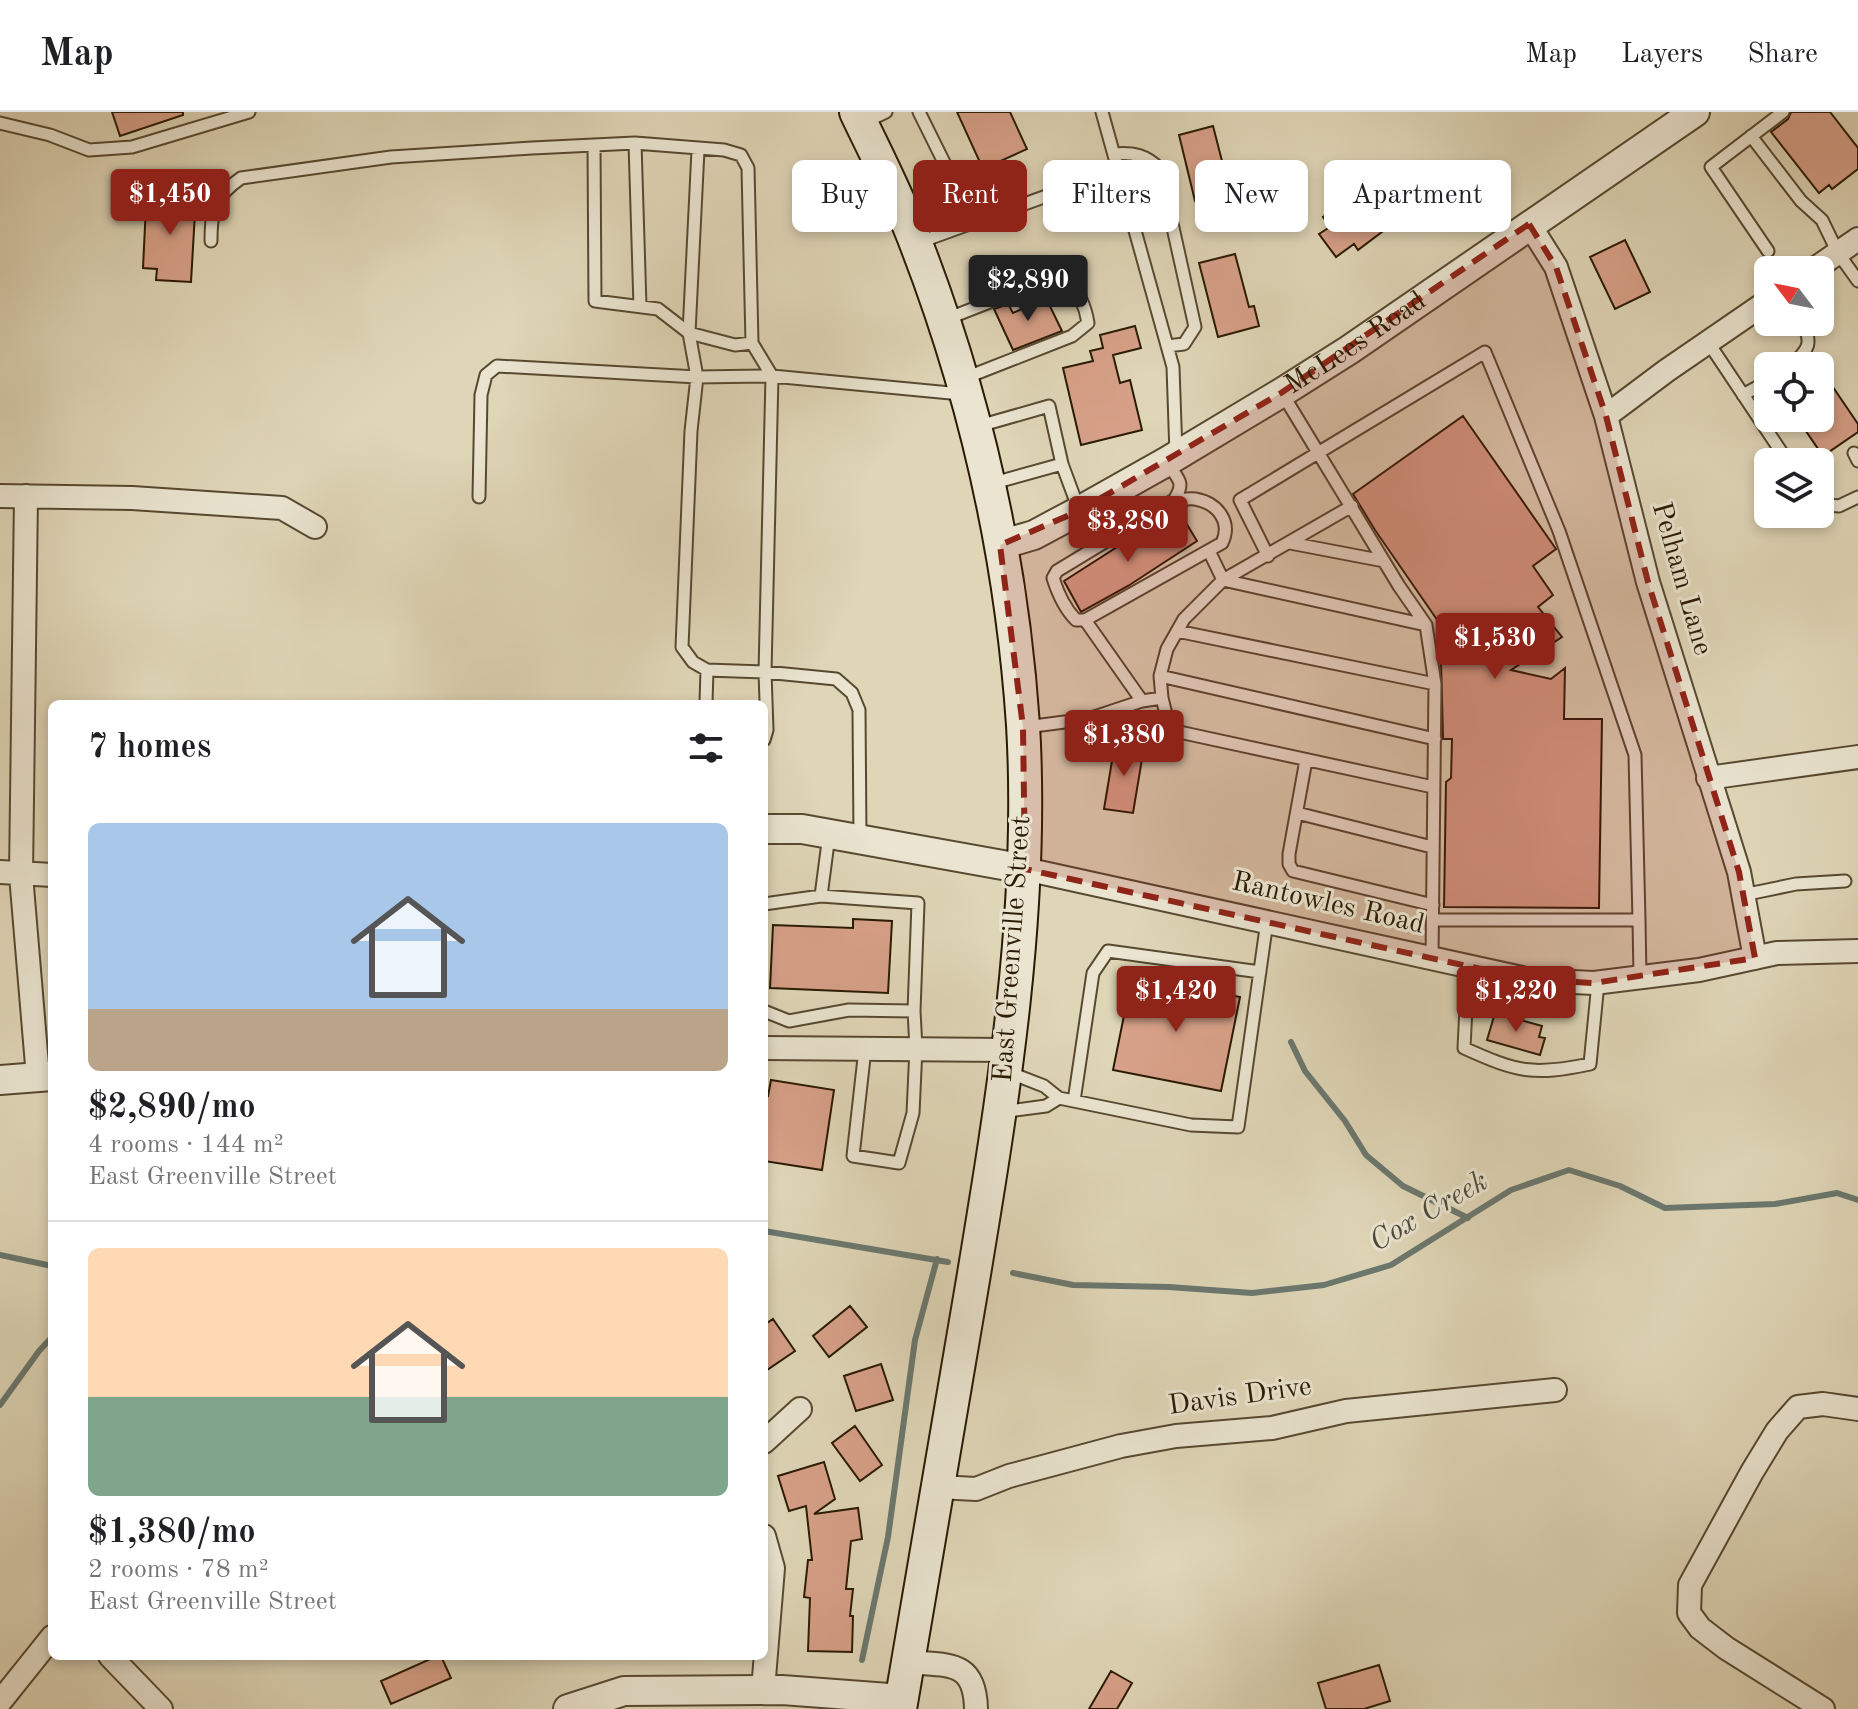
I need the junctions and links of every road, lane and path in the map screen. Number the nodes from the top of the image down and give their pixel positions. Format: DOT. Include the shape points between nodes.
graph roads {
  1 [pos="202,112"];
  2 [pos="249,112"];
  3 [pos="919,112"];
  4 [pos="1102,112"];
  5 [pos="1695,112"];
  6 [pos="1783,112"];
  7 [pos="868,116"];
  8 [pos="0,123"];
  9 [pos="207,125"];
  10 [pos="1751,136"];
  11 [pos="635,143"];
  12 [pos="594,145"];
  13 [pos="698,150"];
  14 [pos="1114,154"];
  15 [pos="943,160"];
  16 [pos="1116,160"];
  17 [pos="1529,224"];
  18 [pos="949,232"];
  19 [pos="1135,232"];
  20 [pos="1858,239"];
  21 [pos="211,241"];
  22 [pos="916,244"];
  23 [pos="1768,251"];
  24 [pos="1838,253"];
  25 [pos="1834,256"];
  26 [pos="1858,281"];
  27 [pos="640,306"];
  28 [pos="1754,311"];
  29 [pos="942,321"];
  30 [pos="689,333"];
  31 [pos="1708,342"];
  32 [pos="752,343"];
  33 [pos="1167,346"];
  34 [pos="772,376"];
  35 [pos="697,377"];
  36 [pos="963,387"];
  37 [pos="1754,389"];
  38 [pos="1281,393"];
  39 [pos="1743,395"];
  40 [pos="1606,416"];
  41 [pos="974,427"];
  42 [pos="1779,448"];
  43 [pos="1318,451"];
  44 [pos="1171,459"];
  45 [pos="1062,464"];
  46 [pos="990,484"];
  47 [pos="0,496"];
  48 [pos="26,496"];
  49 [pos="479,497"];
  50 [pos="1858,497"];
  51 [pos="1174,500"];
  52 [pos="1834,505"];
  53 [pos="1352,506"];
  54 [pos="1079,511"];
  55 [pos="315,527"];
  56 [pos="1290,543"];
  57 [pos="1000,545"];
  58 [pos="1209,551"];
  59 [pos="1268,556"];
  60 [pos="1384,561"];
  61 [pos="1223,580"];
  62 [pos="1085,620"];
  63 [pos="1426,625"];
  64 [pos="1177,631"];
  65 [pos="707,670"];
  66 [pos="765,672"];
  67 [pos="1160,676"];
  68 [pos="1435,684"];
  69 [pos="1162,698"];
  70 [pos="706,700"];
  71 [pos="766,700"];
  72 [pos="1142,701"];
  73 [pos="1023,727"];
  74 [pos="1435,739"];
  75 [pos="1858,757"];
  76 [pos="1306,760"];
  77 [pos="1708,778"];
  78 [pos="1433,787"];
  79 [pos="1297,813"];
  80 [pos="768,829"];
  81 [pos="829,835"];
  82 [pos="860,839"];
  83 [pos="1432,847"];
  84 [pos="1025,869"];
  85 [pos="11,873"];
  86 [pos="48,875"];
  87 [pos="1845,881"];
  88 [pos="1743,895"];
  89 [pos="821,896"];
  90 [pos="768,903"];
  91 [pos="1433,905"];
  92 [pos="1433,920"];
  93 [pos="1639,920"];
  94 [pos="1267,921"];
  95 [pos="1858,951"];
  96 [pos="1432,958"];
  97 [pos="1755,958"];
  98 [pos="1468,966"];
  99 [pos="1260,972"];
  100 [pos="1640,977"];
  101 [pos="1598,983"];
  102 [pos="914,1011"];
  103 [pos="768,1013"];
  104 [pos="768,1048"];
  105 [pos="916,1048"];
  106 [pos="865,1049"];
  107 [pos="1006,1060"];
  108 [pos="45,1077"];
  109 [pos="0,1080"];
  110 [pos="1059,1098"];
  111 [pos="1074,1101"];
  112 [pos="1000,1112"];
  113 [pos="1555,1390"];
  114 [pos="800,1409"];
  115 [pos="1858,1409"];
  116 [pos="768,1438"];
  117 [pos="938,1487"];
  118 [pos="768,1550"];
  119 [pos="768,1629"];
  120 [pos="48,1642"];
  121 [pos="114,1660"];
  122 [pos="765,1660"];
  123 [pos="908,1662"];
  124 [pos="763,1690"];
  125 [pos="0,1702"];
  126 [pos="901,1704"];
  127 [pos="161,1709"];
  128 [pos="568,1709"];
  129 [pos="976,1709"];
  130 [pos="1823,1709"];
  1 -- 9 [label="lane"];
  2 -- 9 [label="lane"];
  3 -- 15 [label="lane"];
  4 -- 14 [label="lane"];
  5 -- 17 [label="street, McLees Road"];
  6 -- 10 [label="lane"];
  7 -- 22 [label="main road, East Greenville Street"];
  8 -- 9 [label="lane" via="89,150 132,147"];
  10 -- 23 [label="lane" via="1711,167"];
  10 -- 24 [label="lane" via="1822,220"];
  11 -- 12 [label="lane"];
  11 -- 13 [label="lane"];
  11 -- 27 [label="lane"];
  12 -- 21 [label="lane" via="391,157 241,178 222,191 211,215"];
  12 -- 27 [label="lane" via="595,301"];
  13 -- 30 [label="lane"];
  13 -- 32 [label="lane" via="741,155 748,168"];
  14 -- 16 [label="lane"];
  14 -- 33 [label="lane" via="1149,158 1160,169 1195,327 1184,344"];
  17 -- 38 [label="street, McLees Road"];
  17 -- 40 [label="street, Pelham Lane" via="1556,267"];
  18 -- 22 [label="lane"];
  19 -- 33 [label="lane"];
  20 -- 24 [label="street"];
  22 -- 29 [label="main road, East Greenville Street"];
  24 -- 25 [label="street"];
  24 -- 26 [label="lane"];
  27 -- 30 [label="lane" via="658,309"];
  28 -- 31 [label="street"];
  29 -- 36 [label="main road, East Greenville Street"];
  29 -- 36 [label="lane" via="1051,278 1074,287 1087,316 1088,323 1072,336"];
  30 -- 32 [label="lane" via="735,345"];
  30 -- 35 [label="lane"];
  31 -- 39 [label="lane"];
  31 -- 40 [label="street"];
  32 -- 34 [label="lane"];
  33 -- 44 [label="lane" via="1173,367"];
  34 -- 35 [label="lane"];
  34 -- 36 [label="lane"];
  34 -- 66 [label="lane"];
  35 -- 49 [label="lane" via="497,366 486,375 481,395"];
  35 -- 65 [label="lane" via="682,647"];
  36 -- 41 [label="main road, East Greenville Street"];
  37 -- 39 [label="lane"];
  38 -- 43 [label="lane"];
  38 -- 44 [label="street, McLees Road"];
  39 -- 42 [label="lane"];
  40 -- 77 [label="street, Pelham Lane" via="1648,582"];
  41 -- 45 [label="lane" via="1049,406"];
  41 -- 46 [label="main road, East Greenville Street"];
  43 -- 53 [label="lane"];
  43 -- 59 [label="lane" via="1240,500"];
  43 -- 93 [label="lane" via="1485,352 1559,531 1635,755"];
  44 -- 51 [label="lane" via="1181,483"];
  44 -- 54 [label="street, McLees Road"];
  45 -- 46 [label="lane"];
  45 -- 54 [label="lane"];
  46 -- 57 [label="main road, East Greenville Street"];
  47 -- 48 [label="street"];
  48 -- 55 [label="street" via="282,508"];
  48 -- 85 [label="street"];
  50 -- 52 [label="lane"];
  51 -- 58 [label="lane" via="1195,499 1221,512 1227,533"];
  51 -- 62 [label="lane" via="1057,571 1053,578 1066,608 1076,620"];
  53 -- 56 [label="lane"];
  53 -- 60 [label="lane"];
  54 -- 57 [label="street, McLees Road" via="1034,535"];
  56 -- 59 [label="lane"];
  56 -- 60 [label="lane"];
  57 -- 73 [label="main road, East Greenville Street"];
  58 -- 61 [label="lane"];
  58 -- 62 [label="lane"];
  59 -- 61 [label="lane"];
  60 -- 63 [label="lane"];
  61 -- 63 [label="lane"];
  61 -- 64 [label="lane"];
  62 -- 72 [label="lane"];
  63 -- 68 [label="lane"];
  64 -- 67 [label="lane"];
  64 -- 68 [label="lane"];
  65 -- 66 [label="lane"];
  65 -- 70 [label="lane"];
  66 -- 71 [label="lane"];
  66 -- 82 [label="lane" via="836,679 852,693 859,710"];
  67 -- 69 [label="lane"];
  67 -- 74 [label="lane"];
  68 -- 74 [label="lane"];
  69 -- 72 [label="lane"];
  69 -- 76 [label="lane" via="1170,730"];
  72 -- 73 [label="lane" via="1088,719"];
  73 -- 84 [label="main road, East Greenville Street"];
  74 -- 78 [label="lane"];
  75 -- 77 [label="street"];
  76 -- 78 [label="lane"];
  76 -- 79 [label="lane"];
  77 -- 88 [label="street, Pelham Lane"];
  78 -- 83 [label="lane"];
  79 -- 83 [label="lane"];
  79 -- 91 [label="lane" via="1289,854 1293,871"];
  80 -- 81 [label="street"];
  81 -- 82 [label="street"];
  81 -- 89 [label="lane"];
  82 -- 84 [label="street"];
  83 -- 91 [label="lane"];
  84 -- 94 [label="street, Rantowles Road"];
  84 -- 107 [label="main road, East Greenville Street"];
  85 -- 86 [label="street"];
  85 -- 108 [label="street"];
  87 -- 88 [label="lane"];
  88 -- 97 [label="street, Pelham Lane"];
  89 -- 90 [label="lane"];
  89 -- 102 [label="lane" via="918,903"];
  91 -- 92 [label="lane"];
  92 -- 93 [label="lane"];
  92 -- 96 [label="lane"];
  93 -- 100 [label="lane"];
  94 -- 96 [label="street, Rantowles Road"];
  94 -- 99 [label="lane"];
  95 -- 97 [label="street, Rantowles Road"];
  96 -- 98 [label="street, Rantowles Road"];
  97 -- 100 [label="street, Rantowles Road"];
  98 -- 101 [label="street, Rantowles Road" via="1531,980"];
  98 -- 101 [label="lane" via="1464,1048 1527,1072 1590,1064"];
  99 -- 111 [label="lane" via="1108,951 1093,973"];
  99 -- 111 [label="lane" via="1238,1127 1191,1125"];
  100 -- 101 [label="street, Rantowles Road"];
  102 -- 103 [label="lane" via="849,1010 789,1021"];
  102 -- 105 [label="lane"];
  104 -- 106 [label="street"];
  105 -- 106 [label="street"];
  105 -- 106 [label="lane" via="913,1113 899,1163 853,1156"];
  105 -- 107 [label="street"];
  107 -- 110 [label="lane"];
  107 -- 112 [label="main road, East Greenville Street"];
  108 -- 109 [label="street"];
  110 -- 111 [label="lane"];
  110 -- 112 [label="lane" via="1046,1106"];
  112 -- 117 [label="main road, East Greenville Street"];
  113 -- 117 [label="street, Davis Drive" via="1346,1411 1272,1428 1176,1436 1121,1446 976,1489"];
  114 -- 116 [label="street"];
  115 -- 130 [label="street" via="1798,1407 1758,1462 1690,1585 1689,1613 1700,1628"];
  117 -- 123 [label="main road, East Greenville Street"];
  118 -- 119 [label="street" via="773,1568"];
  120 -- 125 [label="street"];
  121 -- 127 [label="street"];
  122 -- 124 [label="street"];
  123 -- 126 [label="main road, East Greenville Street"];
  123 -- 129 [label="street" via="960,1668 972,1680"];
  124 -- 126 [label="street"];
  124 -- 128 [label="street" via="624,1691"];
}
